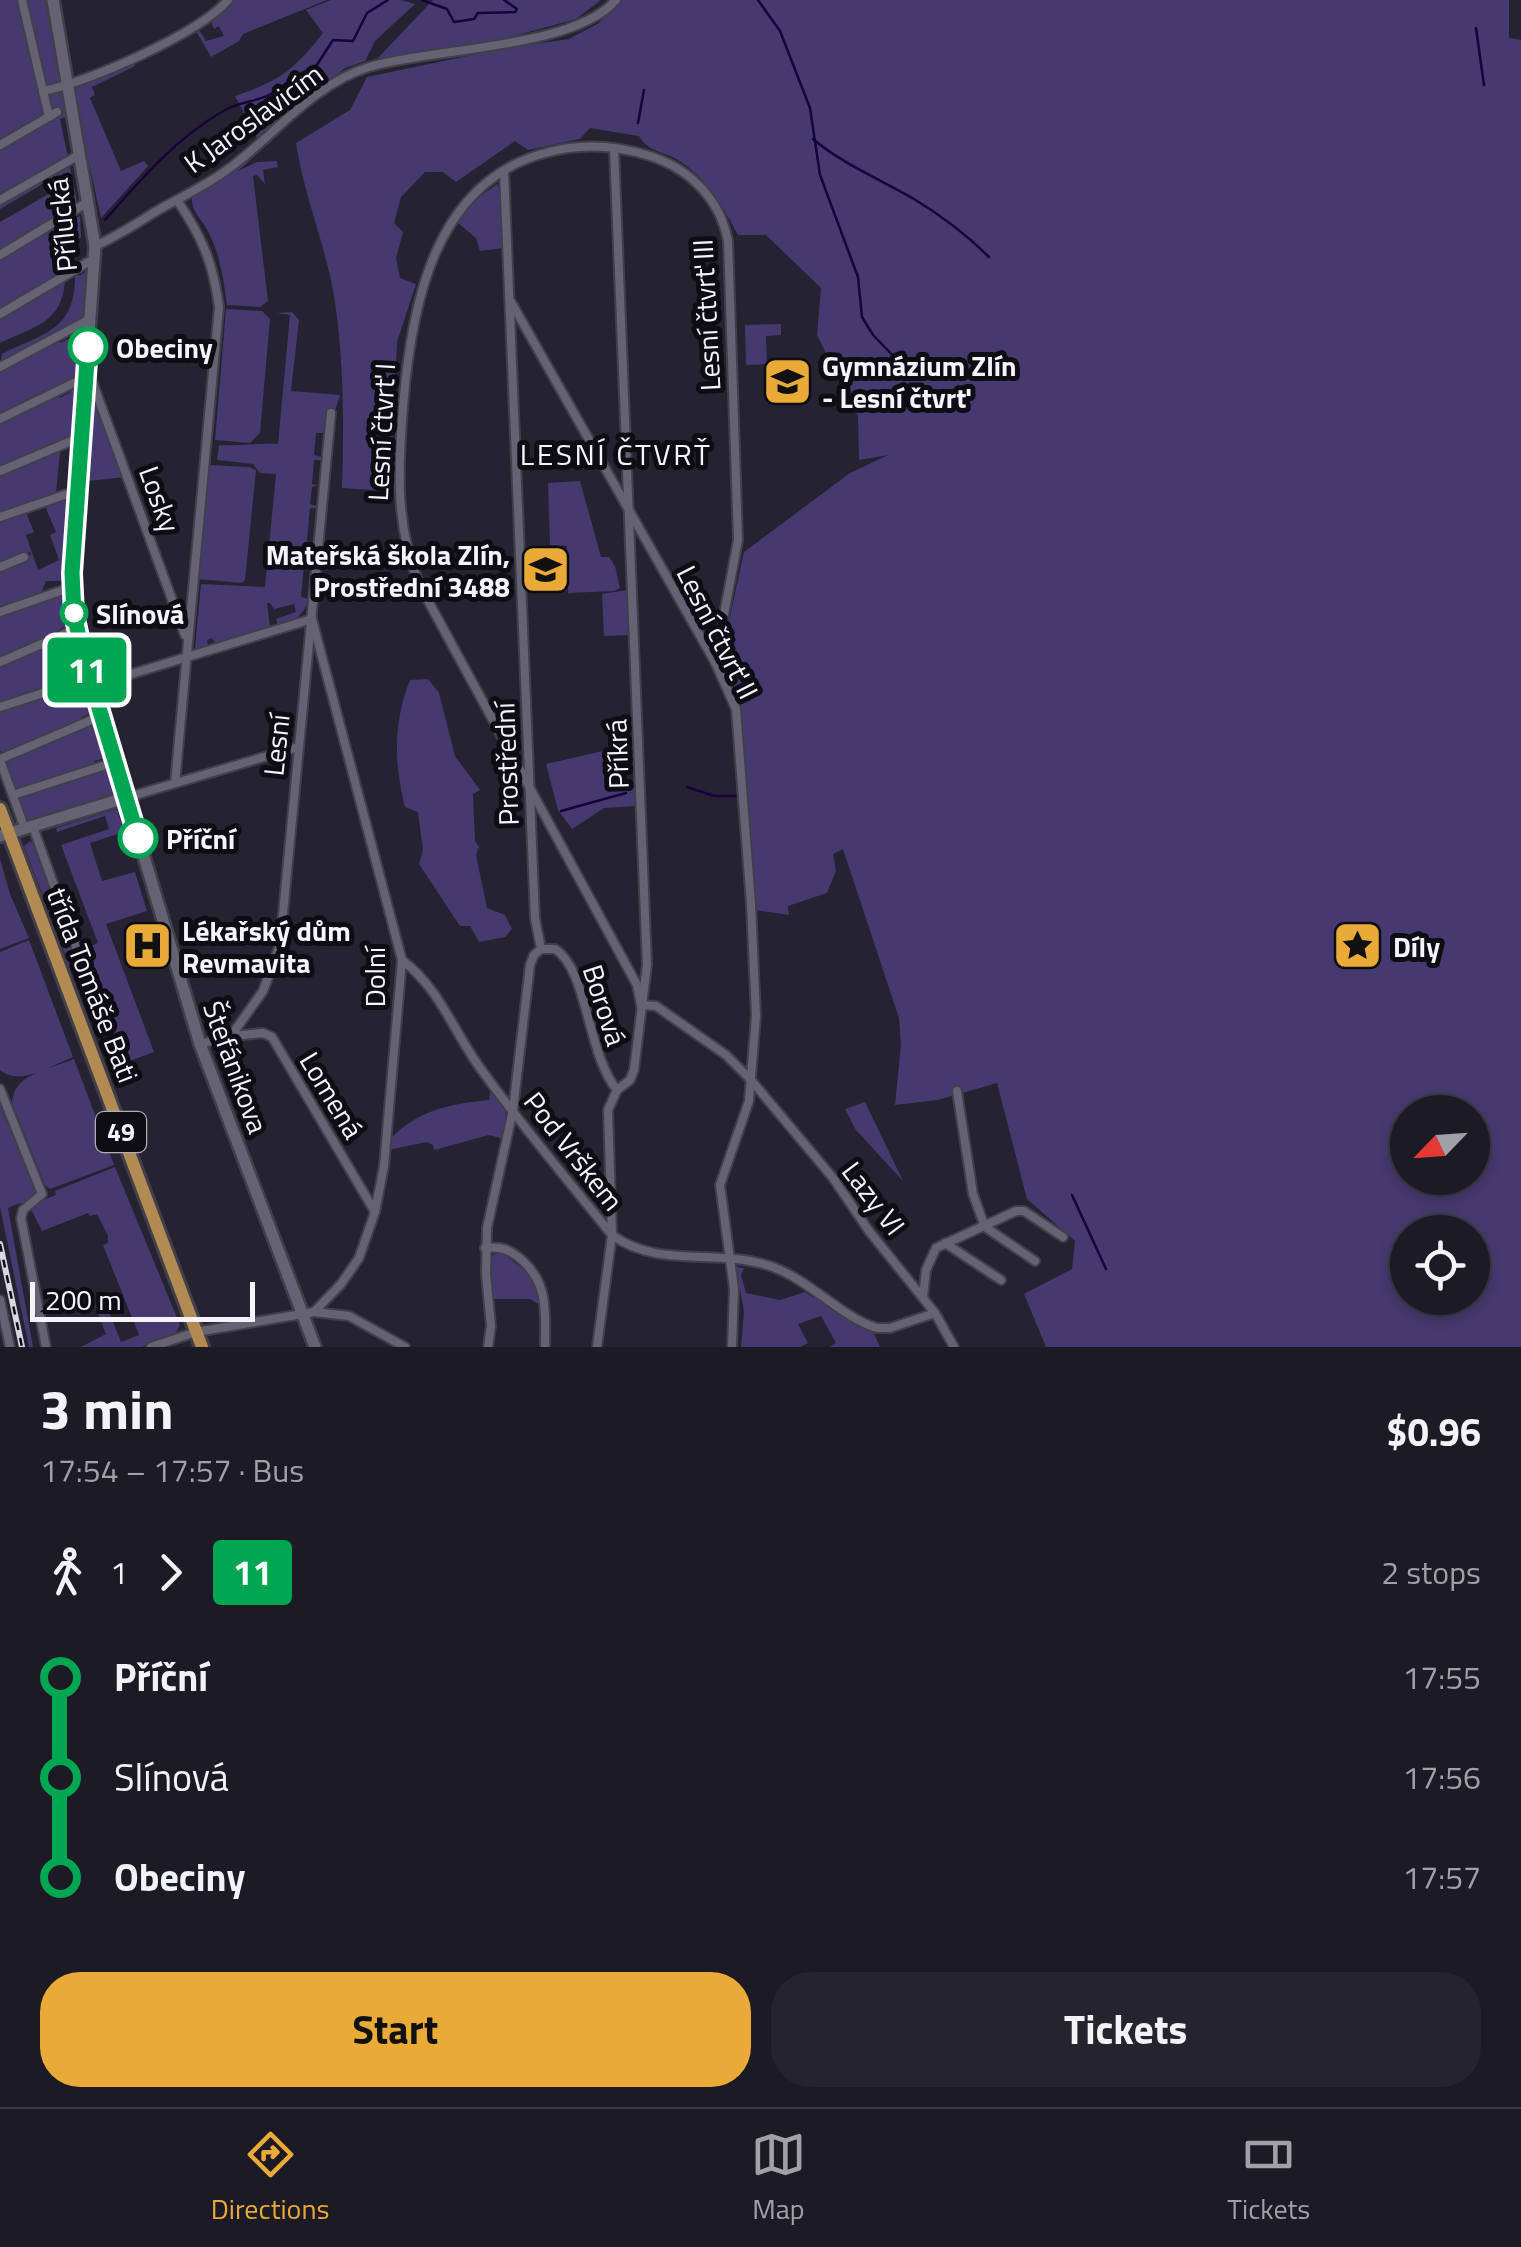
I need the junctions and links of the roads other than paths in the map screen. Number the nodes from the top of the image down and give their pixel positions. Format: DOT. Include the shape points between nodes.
graph roads {
  1 [pos="22,0"];
  2 [pos="53,0"];
  3 [pos="228,0"];
  4 [pos="616,0"];
  5 [pos="66,86"];
  6 [pos="43,90"];
  7 [pos="0,145"];
  8 [pos="614,148"];
  9 [pos="79,155"];
  10 [pos="504,171"];
  11 [pos="0,200"];
  12 [pos="177,200"];
  13 [pos="88,202"];
  14 [pos="94,240"];
  15 [pos="0,254"];
  16 [pos="510,302"];
  17 [pos="0,314"];
  18 [pos="90,320"];
  19 [pos="531,339"];
  20 [pos="512,343"];
  21 [pos="0,367"];
  22 [pos="86,378"];
  23 [pos="330,413"];
  24 [pos="0,419"];
  25 [pos="83,436"];
  26 [pos="0,471"];
  27 [pos="78,490"];
  28 [pos="630,516"];
  29 [pos="0,517"];
  30 [pos="24,557"];
  31 [pos="0,567"];
  32 [pos="72,587"];
  33 [pos="0,612"];
  34 [pos="312,619"];
  35 [pos="76,629"];
  36 [pos="187,639"];
  37 [pos="189,655"];
  38 [pos="0,662"];
  39 [pos="714,662"];
  40 [pos="91,682"];
  41 [pos="0,706"];
  42 [pos="101,716"];
  43 [pos="528,742"];
  44 [pos="298,747"];
  45 [pos="507,747"];
  46 [pos="0,760"];
  47 [pos="115,762"];
  48 [pos="175,783"];
  49 [pos="530,792"];
  50 [pos="12,796"];
  51 [pos="125,798"];
  52 [pos="0,809"];
  53 [pos="27,824"];
  54 [pos="550,828"];
  55 [pos="532,832"];
  56 [pos="4,835"];
  57 [pos="541,949"];
  58 [pos="402,960"];
  59 [pos="82,964"];
  60 [pos="647,965"];
  61 [pos="628,970"];
  62 [pos="641,1004"];
  63 [pos="231,1036"];
  64 [pos="200,1044"];
  65 [pos="751,1080"];
  66 [pos="0,1089"];
  67 [pos="617,1090"];
  68 [pos="957,1090"];
  69 [pos="513,1110"];
  70 [pos="375,1212"];
  71 [pos="985,1226"];
  72 [pos="612,1236"];
  73 [pos="1062,1237"];
  74 [pos="944,1242"];
  75 [pos="486,1248"];
  76 [pos="729,1257"];
  77 [pos="1036,1261"];
  78 [pos="1001,1280"];
  79 [pos="923,1298"];
  80 [pos="0,1300"];
  81 [pos="935,1313"];
  82 [pos="308,1314"];
  83 [pos="196,1332"];
  84 [pos="10,1347"];
  85 [pos="46,1347"];
  86 [pos="151,1347"];
  87 [pos="202,1347"];
  88 [pos="316,1347"];
  89 [pos="405,1347"];
  90 [pos="488,1347"];
  91 [pos="546,1347"];
  92 [pos="597,1347"];
  93 [pos="732,1347"];
  94 [pos="954,1347"];
  1 -- 6 [label="street"];
  2 -- 5 [label="street, Přílucká"];
  3 -- 5 [label="street" via="215,15"];
  4 -- 12 [label="street, K Jaroslavicím" via="580,25 348,76 283,120 236,164"];
  5 -- 6 [label="street"];
  5 -- 9 [label="street, Přílucká"];
  6 -- 7 [label="street" via="52,114"];
  8 -- 10 [label="street, Lesní čtvrť I" via="558,150"];
  8 -- 28 [label="street, Příkrá"];
  8 -- 39 [label="street, Lesní čtvrť III" via="685,173 707,193 726,232 738,540"];
  9 -- 11 [label="street"];
  9 -- 13 [label="street, Přílucká"];
  10 -- 16 [label="street, Prostřední"];
  10 -- 45 [label="street, Lesní čtvrť I" via="452,221 421,290 408,346 397,493 418,580"];
  12 -- 14 [label="street, K Jaroslavicím"];
  12 -- 36 [label="street" via="211,260 219,307"];
  13 -- 14 [label="street, Přílucká"];
  13 -- 15 [label="street"];
  14 -- 17 [label="street, K Jaroslavicím" via="76,269"];
  14 -- 18 [label="street, Přílucká"];
  16 -- 19 [label="street, Lesní čtvrť II"];
  16 -- 20 [label="street, Prostřední"];
  18 -- 21 [label="street"];
  18 -- 22 [label="street, Přílucká"];
  19 -- 20 [label="street"];
  19 -- 28 [label="street, Lesní čtvrť II"];
  20 -- 43 [label="street, Prostřední"];
  22 -- 24 [label="street"];
  22 -- 25 [label="street, Přílucká"];
  22 -- 36 [label="street, Losky"];
  23 -- 34 [label="street, Lesní"];
  25 -- 26 [label="street"];
  25 -- 27 [label="street, Přílucká"];
  27 -- 29 [label="street"];
  27 -- 32 [label="street, Přílucká"];
  28 -- 39 [label="street, Lesní čtvrť II"];
  28 -- 60 [label="street, Příkrá"];
  30 -- 31 [label="street"];
  32 -- 33 [label="street"];
  32 -- 35 [label="street, Přílucká"];
  34 -- 37 [label="street"];
  34 -- 44 [label="street, Lesní"];
  34 -- 58 [label="street, Dolní"];
  35 -- 38 [label="street"];
  35 -- 40 [label="street, Přílucká"];
  36 -- 37 [label="street"];
  37 -- 40 [label="street"];
  37 -- 48 [label="street"];
  39 -- 65 [label="street, Lesní čtvrť II" via="736,708 756,1016"];
  40 -- 41 [label="street"];
  40 -- 42 [label="street, Přílucká"];
  42 -- 46 [label="street"];
  42 -- 47 [label="street, Přílucká"];
  43 -- 45 [label="street" via="518,752"];
  43 -- 49 [label="street, Prostřední"];
  44 -- 48 [label="street"];
  44 -- 63 [label="street, Lesní" via="280,945 263,991"];
  45 -- 49 [label="street, Lesní čtvrť I"];
  46 -- 50 [label="street, třída Tomáše Bati"];
  47 -- 50 [label="street"];
  47 -- 51 [label="street, Přílucká"];
  48 -- 51 [label="street"];
  49 -- 54 [label="street, Lesní čtvrť I"];
  49 -- 55 [label="street, Prostřední"];
  50 -- 53 [label="street, třída Tomáše Bati"];
  51 -- 53 [label="street"];
  51 -- 64 [label="street, Štefánikova"];
  52 -- 56 [label="main road, třída Tomáše Bati / 49"];
  53 -- 56 [label="street"];
  53 -- 59 [label="street, třída Tomáše Bati"];
  54 -- 55 [label="street"];
  54 -- 61 [label="street, Lesní čtvrť I"];
  55 -- 57 [label="street, Prostřední"];
  56 -- 83 [label="main road, třída Tomáše Bati / 49"];
  57 -- 67 [label="street, Borová" via="569,962 599,1062"];
  57 -- 69 [label="street, Prostřední" via="529,970"];
  58 -- 69 [label="street, Pod Vrškem" via="442,1000"];
  58 -- 70 [label="street, Dolní"];
  60 -- 61 [label="street"];
  60 -- 62 [label="street, Příkrá"];
  61 -- 62 [label="street, Lesní čtvrť I"];
  62 -- 65 [label="street" via="656,1006"];
  62 -- 67 [label="street, Příkrá" via="634,1070"];
  63 -- 64 [label="street"];
  63 -- 70 [label="street, Lomená" via="272,1037"];
  64 -- 82 [label="street, Štefánikova"];
  65 -- 76 [label="street, Lesní čtvrť II" via="720,1185"];
  65 -- 79 [label="street, Lazy VI"];
  66 -- 85 [label="street" via="42,1194 21,1218"];
  67 -- 72 [label="street, Příkrá" via="608,1113"];
  68 -- 71 [label="street"];
  69 -- 72 [label="street, Pod Vrškem"];
  69 -- 75 [label="street, Prostřední"];
  70 -- 82 [label="street, Dolní" via="359,1258"];
  71 -- 73 [label="street" via="1022,1210"];
  71 -- 74 [label="street"];
  71 -- 77 [label="street"];
  72 -- 76 [label="street, Pod Vrškem" via="647,1253"];
  72 -- 92 [label="street, Příkrá"];
  74 -- 78 [label="street"];
  74 -- 79 [label="street" via="930,1256"];
  75 -- 90 [label="street, Prostřední"];
  75 -- 91 [label="street" via="509,1250 538,1278"];
  76 -- 81 [label="street, Pod Vrškem" via="794,1276 874,1328"];
  76 -- 93 [label="street, Lesní čtvrť II"];
  79 -- 81 [label="street, Lazy VI"];
  80 -- 84 [label="street"];
  81 -- 94 [label="street, Lazy VI"];
  82 -- 83 [label="street"];
  82 -- 88 [label="street, Štefánikova"];
  82 -- 89 [label="street" via="349,1316"];
  83 -- 86 [label="street"];
  83 -- 87 [label="main road, třída Tomáše Bati / 49"];
}
